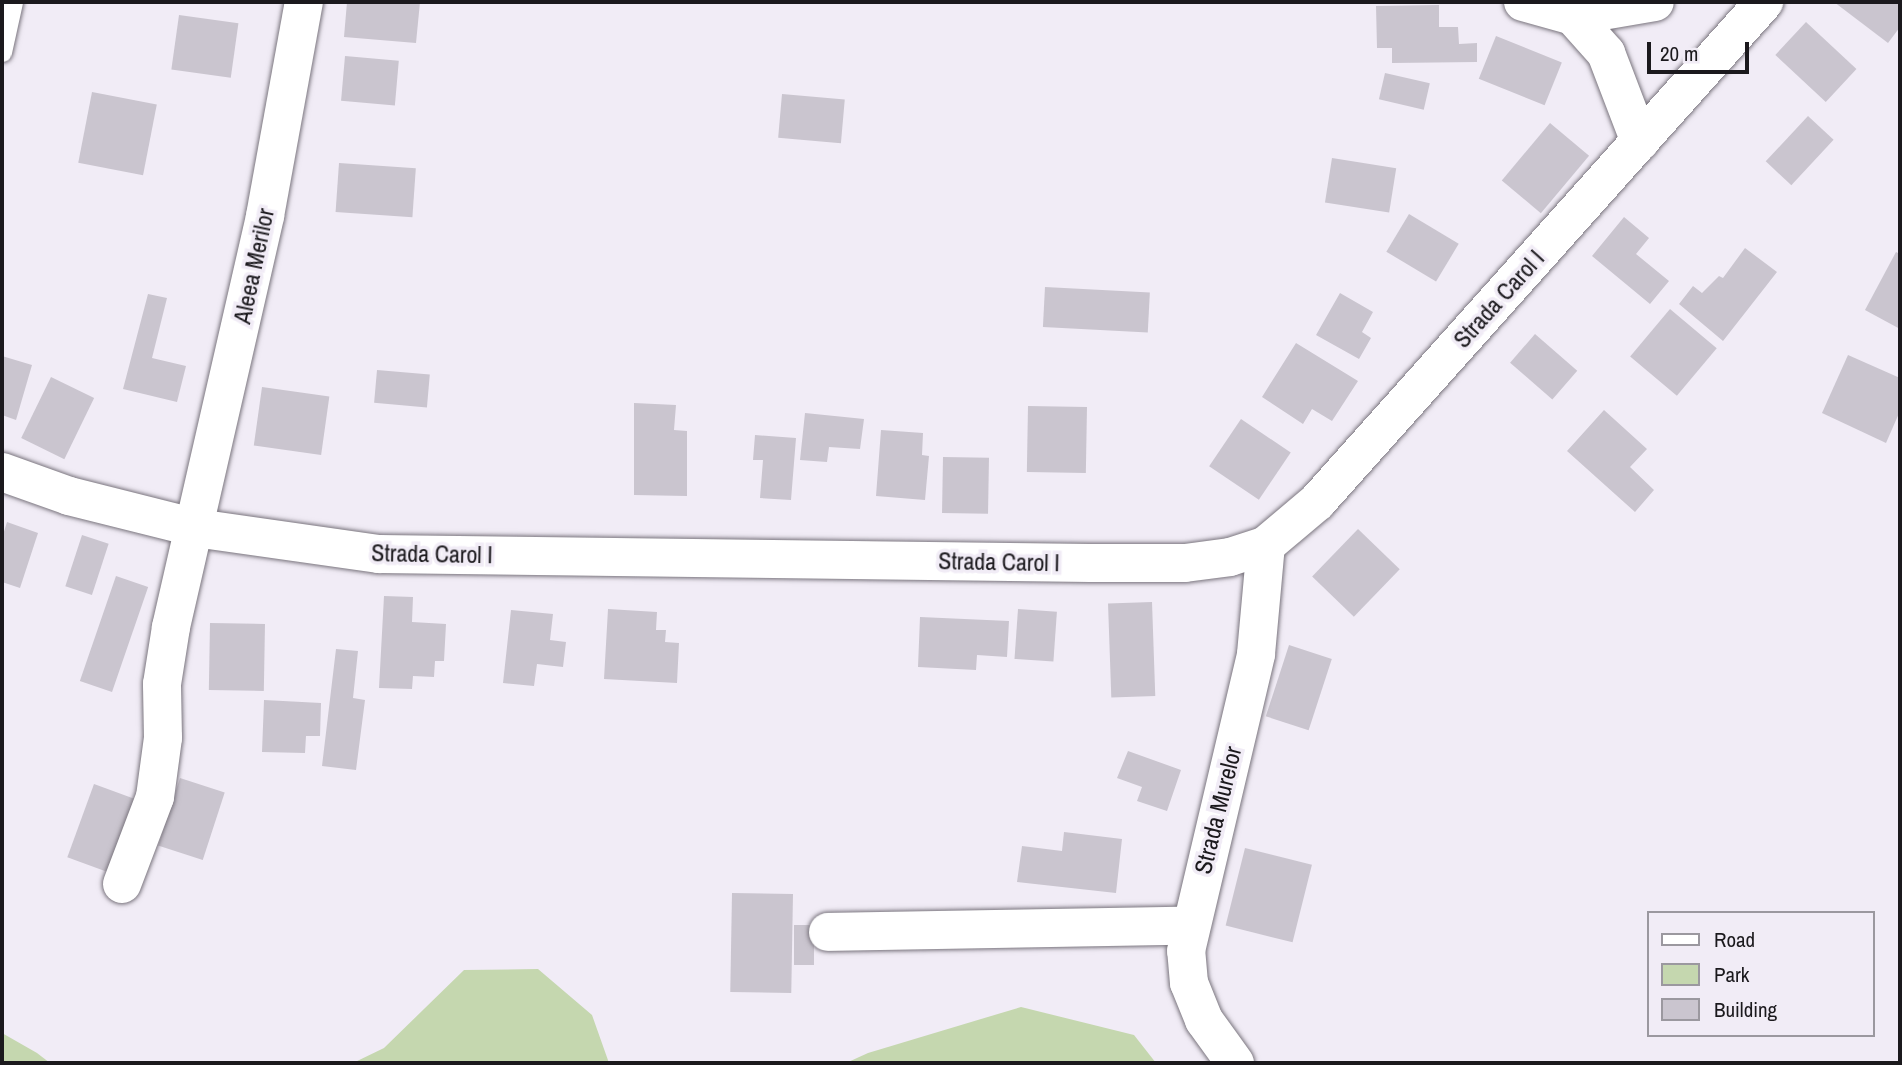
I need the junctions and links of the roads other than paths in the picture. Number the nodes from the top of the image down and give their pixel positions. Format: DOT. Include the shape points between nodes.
graph roads {
  1 [pos="13,2"];
  2 [pos="304,2"];
  3 [pos="1522,2"];
  4 [pos="1655,2"];
  5 [pos="1764,2"];
  6 [pos="1573,16"];
  7 [pos="2,52"];
  8 [pos="1640,142"];
  9 [pos="2,472"];
  10 [pos="196,528"];
  11 [pos="1266,545"];
  12 [pos="122,884"];
  13 [pos="1189,926"];
  14 [pos="828,932"];
  15 [pos="1235,1063"];
  1 -- 7 [label="lane"];
  2 -- 10 [label="street, Aleea Merilor" via="265,216"];
  3 -- 6 [label="street"];
  4 -- 6 [label="street"];
  5 -- 8 [label="street, Strada Carol I"];
  6 -- 8 [label="street" via="1606,53"];
  8 -- 11 [label="street, Strada Carol I" via="1317,502"];
  9 -- 10 [label="street, Strada Carol I" via="69,496"];
  10 -- 11 [label="street, Strada Carol I" via="379,554 1185,563"];
  10 -- 12 [label="street, Aleea Merilor" via="162,684 163,738 155,797"];
  11 -- 13 [label="street, Strada Murelor" via="1256,654"];
  13 -- 14 [label="street"];
  13 -- 15 [label="street, Strada Murelor" via="1189,983 1205,1020"];
}
